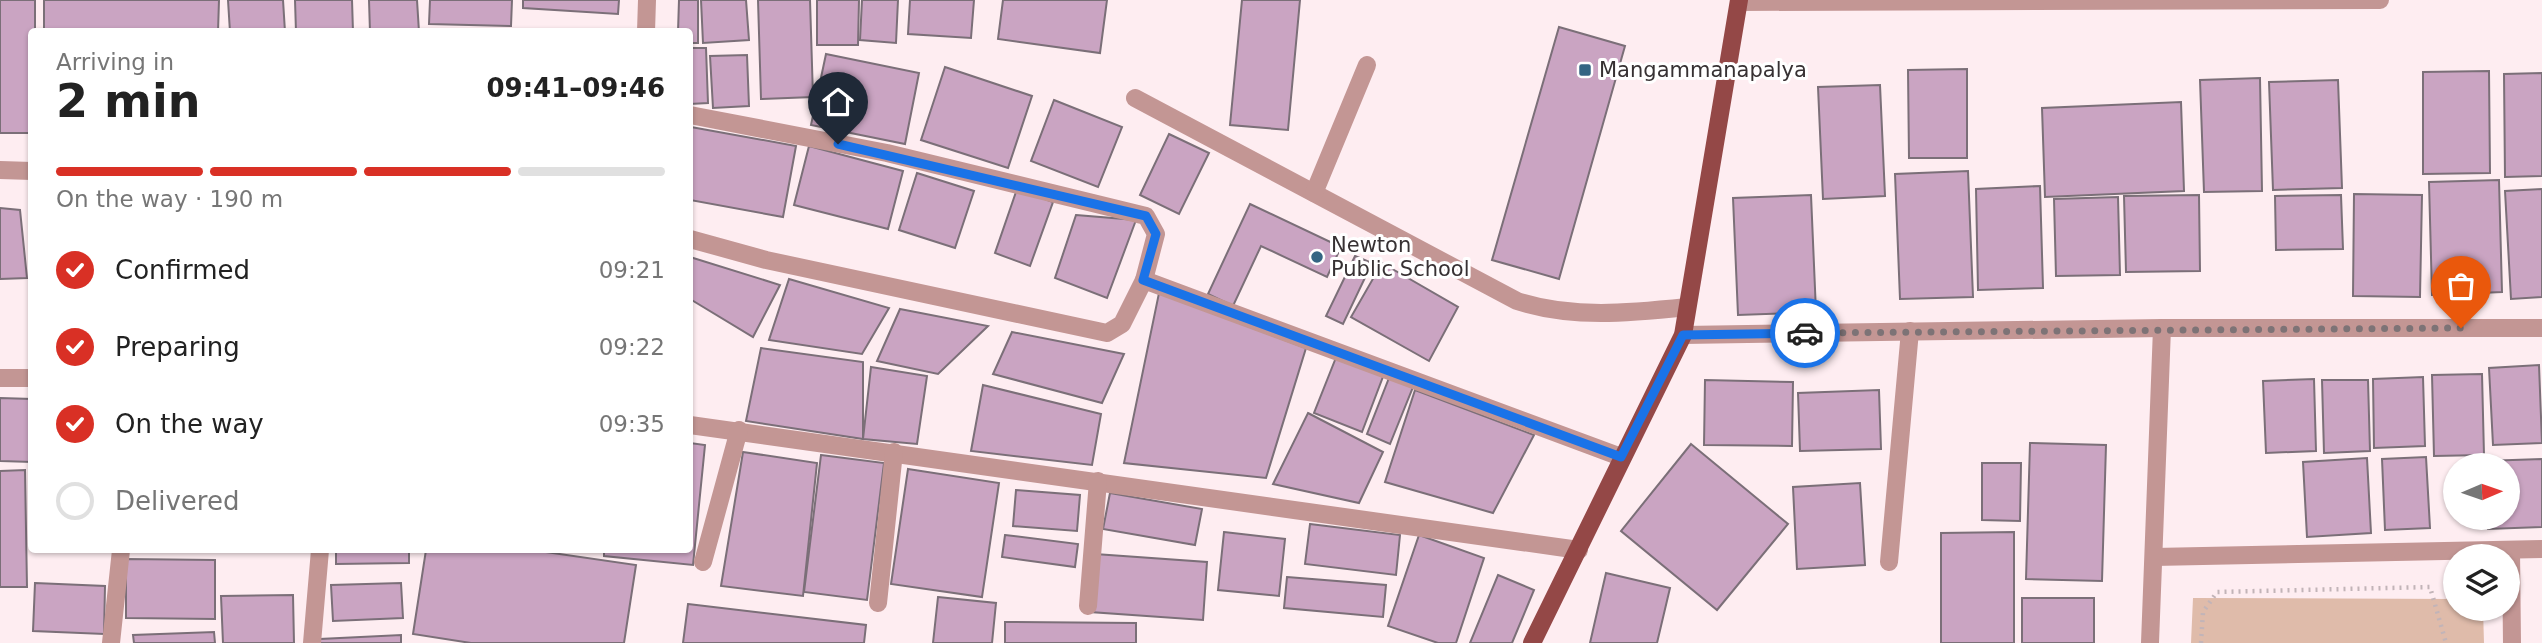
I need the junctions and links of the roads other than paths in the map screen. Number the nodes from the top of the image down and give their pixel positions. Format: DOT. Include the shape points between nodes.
graph roads {
  1 [pos="647,0"];
  2 [pos="2380,0"];
  3 [pos="1739,1"];
  4 [pos="2042,1"];
  5 [pos="2272,1"];
  6 [pos="646,28"];
  7 [pos="1367,65"];
  8 [pos="1135,98"];
  9 [pos="693,117"];
  10 [pos="0,170"];
  11 [pos="28,171"];
  12 [pos="1314,193"];
  13 [pos="693,241"];
  14 [pos="1143,280"];
  15 [pos="1687,307"];
  16 [pos="2162,328"];
  17 [pos="2542,328"];
  18 [pos="1910,331"];
  19 [pos="1683,335"];
  20 [pos="0,378"];
  21 [pos="28,379"];
  22 [pos="693,425"];
  23 [pos="739,430"];
  24 [pos="894,452"];
  25 [pos="1621,457"];
  26 [pos="1098,481"];
  27 [pos="2542,549"];
  28 [pos="1579,550"];
  29 [pos="2520,550"];
  30 [pos="2443,551"];
  31 [pos="121,553"];
  32 [pos="320,553"];
  33 [pos="2154,556"];
  34 [pos="703,562"];
  35 [pos="1889,562"];
  36 [pos="878,603"];
  37 [pos="1088,606"];
  38 [pos="2512,621"];
  39 [pos="111,643"];
  40 [pos="312,643"];
  41 [pos="1532,643"];
  42 [pos="2150,643"];
  43 [pos="2512,643"];
  1 -- 6 [label="street"];
  2 -- 5 [label="street"];
  3 -- 4 [label="street"];
  3 -- 15 [label="main road"];
  4 -- 5 [label="street"];
  7 -- 12 [label="street"];
  8 -- 12 [label="street"];
  9 -- 14 [label="street" via="887,153 1146,216 1156,234"];
  10 -- 11 [label="street"];
  12 -- 15 [label="street" via="1517,300 1545,310 1634,313"];
  13 -- 14 [label="street" via="1107,333 1122,324"];
  14 -- 25 [label="street"];
  15 -- 19 [label="main road"];
  16 -- 17 [label="street"];
  16 -- 18 [label="street"];
  16 -- 33 [label="street"];
  18 -- 19 [label="street"];
  18 -- 35 [label="street"];
  19 -- 25 [label="main road"];
  20 -- 21 [label="street"];
  22 -- 23 [label="street"];
  23 -- 24 [label="street"];
  23 -- 34 [label="street"];
  24 -- 26 [label="street"];
  24 -- 36 [label="street"];
  25 -- 28 [label="main road"];
  26 -- 28 [label="street"];
  26 -- 37 [label="street"];
  27 -- 29 [label="street"];
  28 -- 41 [label="main road"];
  30 -- 33 [label="street"];
  31 -- 39 [label="street"];
  32 -- 40 [label="street"];
  33 -- 42 [label="street"];
  38 -- 43 [label="street"];
}
